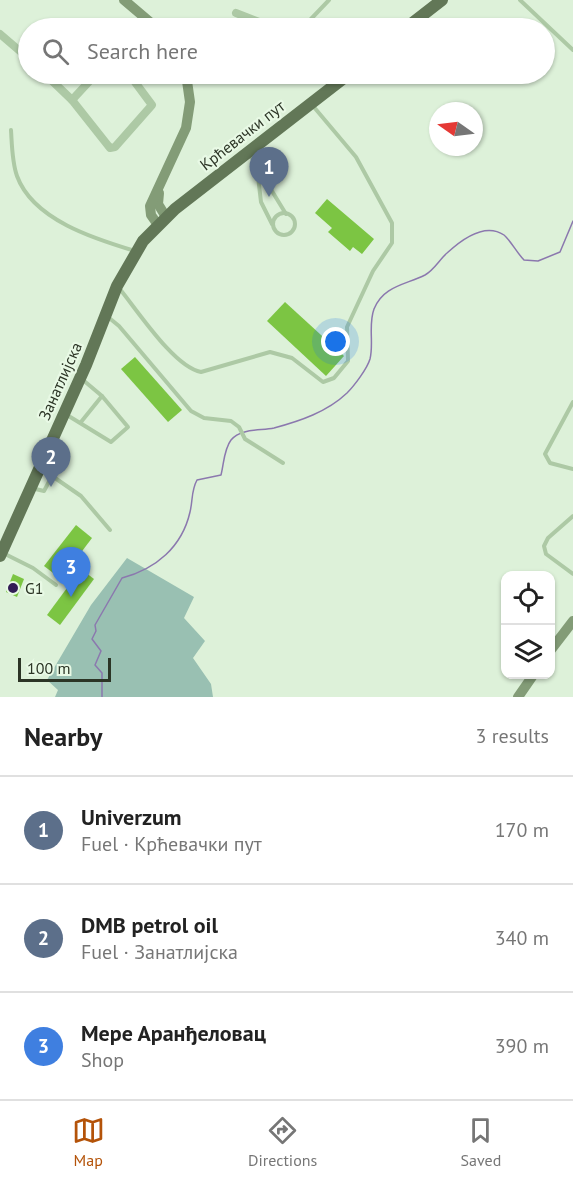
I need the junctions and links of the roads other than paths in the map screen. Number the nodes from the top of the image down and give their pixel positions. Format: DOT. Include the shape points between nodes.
graph roads {
  1 [pos="124,0"];
  2 [pos="329,0"];
  3 [pos="442,0"];
  4 [pos="520,0"];
  5 [pos="236,13"];
  6 [pos="145,18"];
  7 [pos="249,18"];
  8 [pos="312,18"];
  9 [pos="419,18"];
  10 [pos="539,18"];
  11 [pos="555,33"];
  12 [pos="0,34"];
  13 [pos="18,49"];
  14 [pos="573,50"];
  15 [pos="55,84"];
  16 [pos="87,84"];
  17 [pos="136,84"];
  18 [pos="187,84"];
  19 [pos="336,84"];
  20 [pos="72,100"];
  21 [pos="310,104"];
  22 [pos="11,130"];
  23 [pos="248,152"];
  24 [pos="257,166"];
  25 [pos="286,214"];
  26 [pos="162,221"];
  27 [pos="273,227"];
  28 [pos="136,251"];
  29 [pos="117,286"];
  30 [pos="106,315"];
  31 [pos="80,378"];
  32 [pos="102,396"];
  33 [pos="573,402"];
  34 [pos="64,414"];
  35 [pos="81,422"];
  36 [pos="283,463"];
  37 [pos="40,467"];
  38 [pos="573,469"];
  39 [pos="52,476"];
  40 [pos="31,488"];
  41 [pos="573,516"];
  42 [pos="110,530"];
  43 [pos="1,554"];
  44 [pos="573,574"];
  45 [pos="56,585"];
  46 [pos="573,621"];
  47 [pos="555,644"];
  48 [pos="531,679"];
  49 [pos="518,697"];
  1 -- 6 [label="main road"];
  2 -- 8 [label="lane"];
  3 -- 9 [label="main road"];
  4 -- 10 [label="lane"];
  5 -- 7 [label="street"];
  11 -- 14 [label="lane"];
  12 -- 13 [label="street"];
  15 -- 20 [label="street"];
  16 -- 20 [label="street"];
  17 -- 20 [label="street" via="152,105 116,147 110,148"];
  18 -- 26 [label="main road" via="190,102 186,128 150,210"];
  19 -- 21 [label="main road, Крћевачки пут"];
  21 -- 23 [label="main road, Крћевачки пут"];
  21 -- 29 [label="lane" via="365,171 388,214 393,235 347,327 348,361 334,378 322,382 292,358 270,352 201,372 190,370"];
  22 -- 28 [label="lane" via="16,175 35,203 78,230"];
  23 -- 24 [label="lane"];
  23 -- 26 [label="main road, Крћевачки пут"];
  24 -- 25 [label="lane"];
  24 -- 27 [label="lane" via="261,202"];
  25 -- 27 [label="lane" via="276,217"];
  25 -- 27 [label="lane" via="294,220 291,232 281,235"];
  26 -- 28 [label="main road, Занатлијска"];
  28 -- 29 [label="main road, Занатлијска"];
  29 -- 30 [label="main road, Занатлијска"];
  30 -- 31 [label="main road, Занатлијска"];
  30 -- 36 [label="lane" via="191,411 201,417 227,419 239,427 245,439"];
  31 -- 32 [label="lane"];
  31 -- 34 [label="main road, Занатлијска"];
  32 -- 35 [label="lane"];
  32 -- 35 [label="lane" via="128,427 111,442"];
  33 -- 38 [label="lane" via="545,454 550,463"];
  34 -- 35 [label="lane"];
  34 -- 37 [label="main road, Занатлијска"];
  37 -- 39 [label="lane"];
  37 -- 40 [label="main road, Занатлијска"];
  39 -- 40 [label="lane" via="44,491"];
  39 -- 42 [label="lane" via="81,496"];
  40 -- 43 [label="main road, Занатлијска"];
  41 -- 44 [label="lane" via="546,540 544,549"];
  43 -- 45 [label="lane" via="33,568"];
  46 -- 47 [label="main road"];
  48 -- 49 [label="main road"];
}
